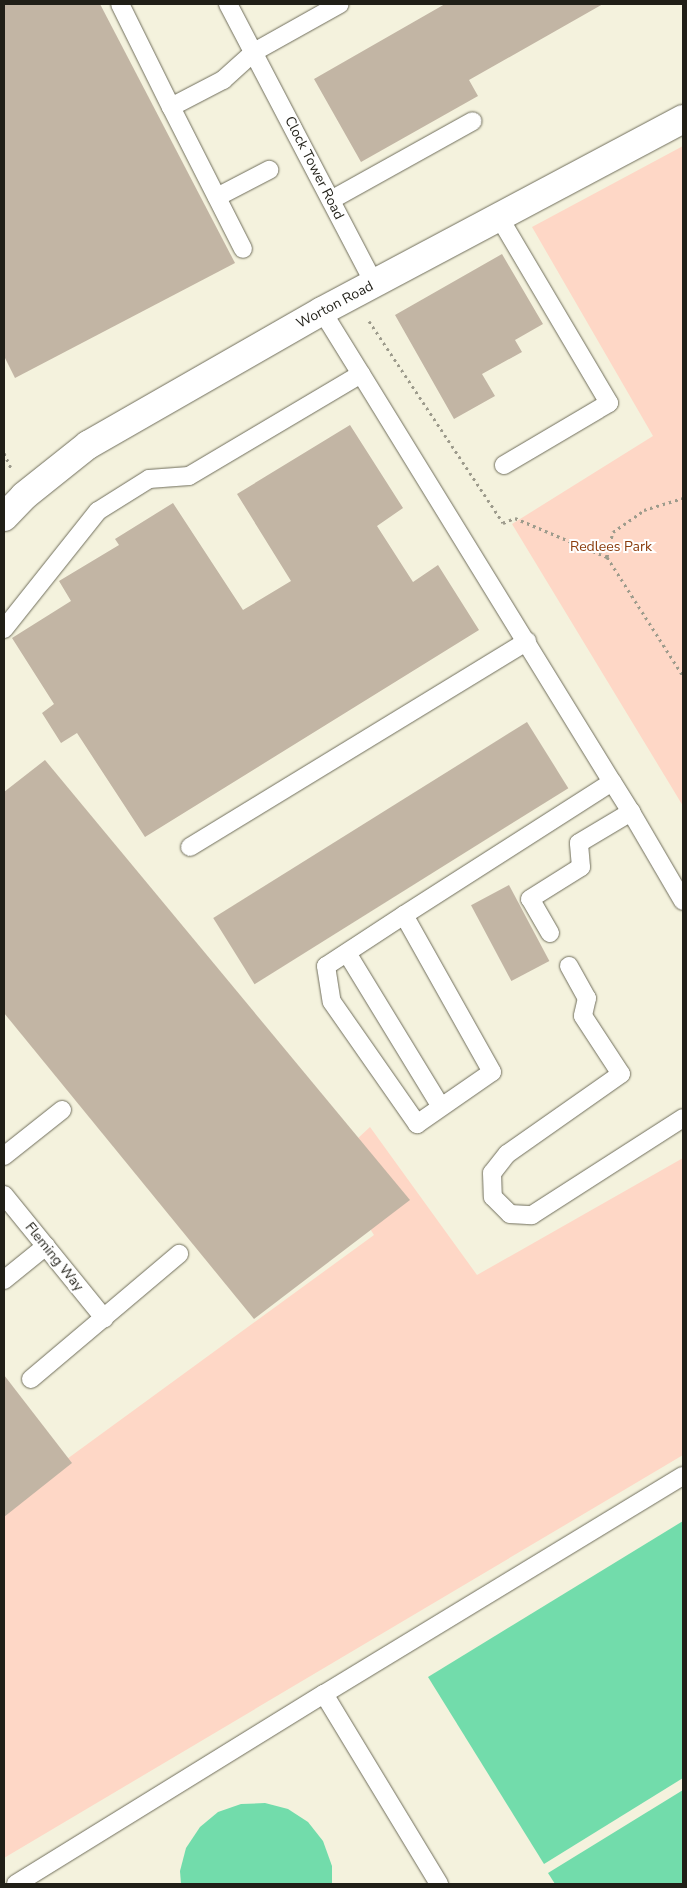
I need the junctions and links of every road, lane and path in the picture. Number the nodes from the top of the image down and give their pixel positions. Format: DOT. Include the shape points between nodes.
graph roads {
  1 [pos="120,4"];
  2 [pos="228,4"];
  3 [pos="340,4"];
  4 [pos="254,52"];
  5 [pos="171,107"];
  6 [pos="683,119"];
  7 [pos="473,121"];
  8 [pos="269,170"];
  9 [pos="217,197"];
  10 [pos="331,200"];
  11 [pos="499,218"];
  12 [pos="243,249"];
  13 [pos="374,284"];
  14 [pos="351,296"];
  15 [pos="322,310"];
  16 [pos="361,374"];
  17 [pos="504,465"];
  18 [pos="683,498"];
  19 [pos="4,517"];
  20 [pos="607,557"];
  21 [pos="4,629"];
  22 [pos="526,641"];
  23 [pos="683,676"];
  24 [pos="612,782"];
  25 [pos="631,812"];
  26 [pos="190,847"];
  27 [pos="683,901"];
  28 [pos="404,915"];
  29 [pos="550,933"];
  30 [pos="347,953"];
  31 [pos="568,966"];
  32 [pos="441,1107"];
  33 [pos="62,1110"];
  34 [pos="683,1118"];
  35 [pos="4,1156"];
  36 [pos="4,1195"];
  37 [pos="46,1246"];
  38 [pos="179,1254"];
  39 [pos="4,1280"];
  40 [pos="104,1318"];
  41 [pos="31,1379"];
  42 [pos="683,1476"];
  43 [pos="324,1694"];
  44 [pos="16,1884"];
  45 [pos="440,1884"];
  1 -- 5 [label="lane"];
  2 -- 4 [label="lane, Clock Tower Road"];
  3 -- 4 [label="lane"];
  4 -- 5 [label="lane" via="229,76"];
  4 -- 10 [label="lane, Clock Tower Road"];
  5 -- 9 [label="lane"];
  6 -- 11 [label="street, Worton Road"];
  7 -- 10 [label="lane"];
  8 -- 9 [label="lane"];
  9 -- 12 [label="lane"];
  10 -- 13 [label="lane, Clock Tower Road"];
  11 -- 13 [label="street, Worton Road"];
  11 -- 17 [label="lane" via="609,403"];
  13 -- 14 [label="street, Worton Road"];
  14 -- 15 [label="street, Worton Road"];
  14 -- 20 [label="path" via="504,523 515,518"];
  15 -- 16 [label="lane"];
  15 -- 19 [label="street, Worton Road" via="88,446 24,496"];
  16 -- 21 [label="lane" via="189,476 149,479 98,511"];
  16 -- 22 [label="lane"];
  18 -- 20 [label="path" via="644,510 613,532"];
  20 -- 23 [label="path"];
  22 -- 24 [label="lane"];
  22 -- 26 [label="lane"];
  24 -- 25 [label="lane"];
  24 -- 28 [label="lane"];
  25 -- 27 [label="lane"];
  25 -- 29 [label="lane" via="579,843 580,867 530,899"];
  28 -- 30 [label="lane"];
  28 -- 32 [label="lane" via="492,1072"];
  30 -- 32 [label="lane"];
  30 -- 32 [label="lane" via="326,966 332,1002 416,1124"];
  31 -- 34 [label="lane" via="587,998 583,1016 621,1074 507,1154 492,1173 493,1197 510,1214 532,1215"];
  33 -- 35 [label="lane"];
  36 -- 37 [label="lane, Fleming Way"];
  37 -- 39 [label="lane"];
  37 -- 40 [label="lane, Fleming Way"];
  38 -- 40 [label="lane"];
  40 -- 41 [label="lane"];
  42 -- 43 [label="lane"];
  43 -- 44 [label="lane"];
  43 -- 45 [label="lane"];
}
